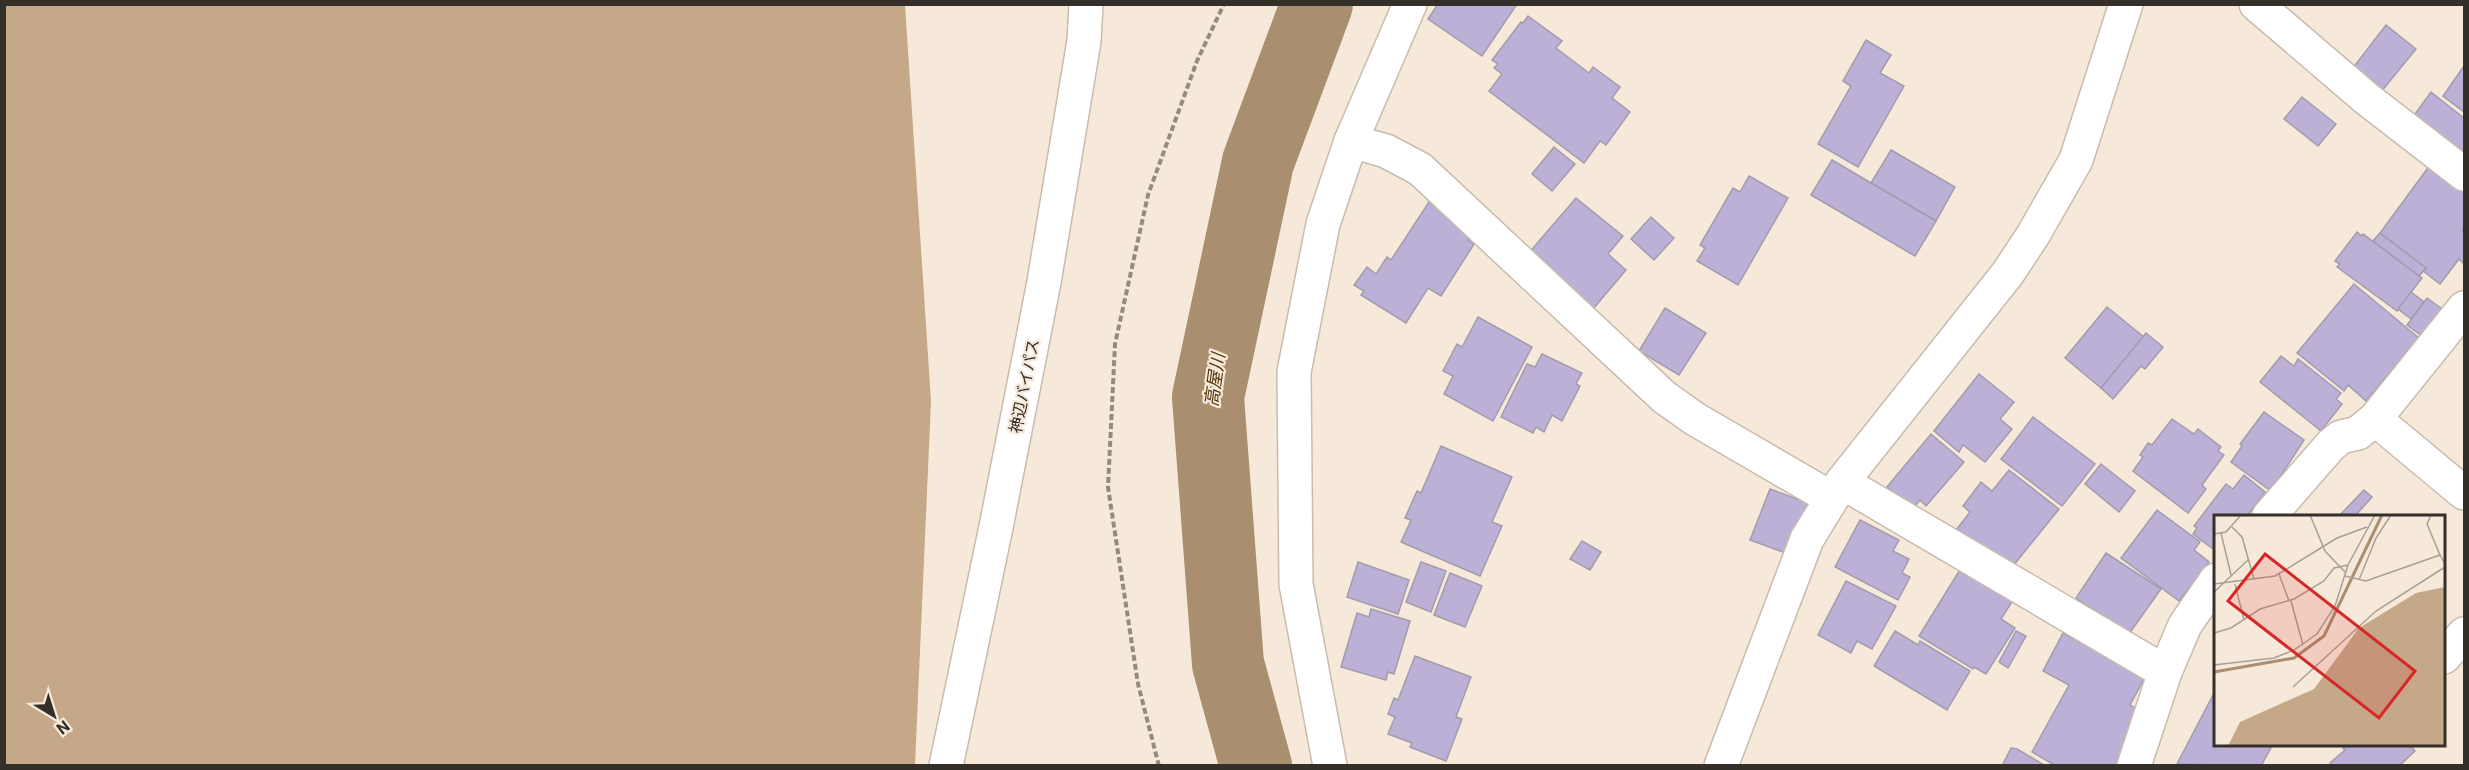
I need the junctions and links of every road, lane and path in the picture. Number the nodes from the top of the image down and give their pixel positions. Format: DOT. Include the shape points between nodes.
graph roads {
  1 [pos="1086,4"];
  2 [pos="1224,4"];
  3 [pos="1410,4"];
  4 [pos="2126,4"];
  5 [pos="2256,4"];
  6 [pos="1351,141"];
  7 [pos="2464,174"];
  8 [pos="2464,308"];
  9 [pos="2375,419"];
  10 [pos="1836,490"];
  11 [pos="2464,494"];
  12 [pos="2270,515"];
  13 [pos="2214,583"];
  14 [pos="2464,634"];
  15 [pos="2445,656"];
  16 [pos="2165,672"];
  17 [pos="946,765"];
  18 [pos="1159,765"];
  19 [pos="1330,765"];
  20 [pos="1721,765"];
  21 [pos="2134,765"];
  1 -- 17 [label="main road, 神辺バイパス" via="1084,41 1044,282"];
  2 -- 18 [label="path" via="1197,61 1148,195 1115,344 1108,487 1138,684"];
  3 -- 6 [label="main road"];
  4 -- 10 [label="main road" via="2076,160 2033,235 2008,273"];
  5 -- 7 [label="main road" via="2367,99"];
  6 -- 10 [label="main road" via="1386,151 1420,169 1664,397 1695,419"];
  6 -- 19 [label="main road" via="1323,224 1294,372 1296,584"];
  8 -- 9 [label="main road"];
  9 -- 11 [label="main road"];
  9 -- 12 [label="main road" via="2331,445"];
  10 -- 16 [label="main road"];
  10 -- 20 [label="main road" via="1807,539"];
  13 -- 16 [label="main road" via="2186,625"];
  14 -- 15 [label="main road"];
  16 -- 21 [label="main road"];
}
